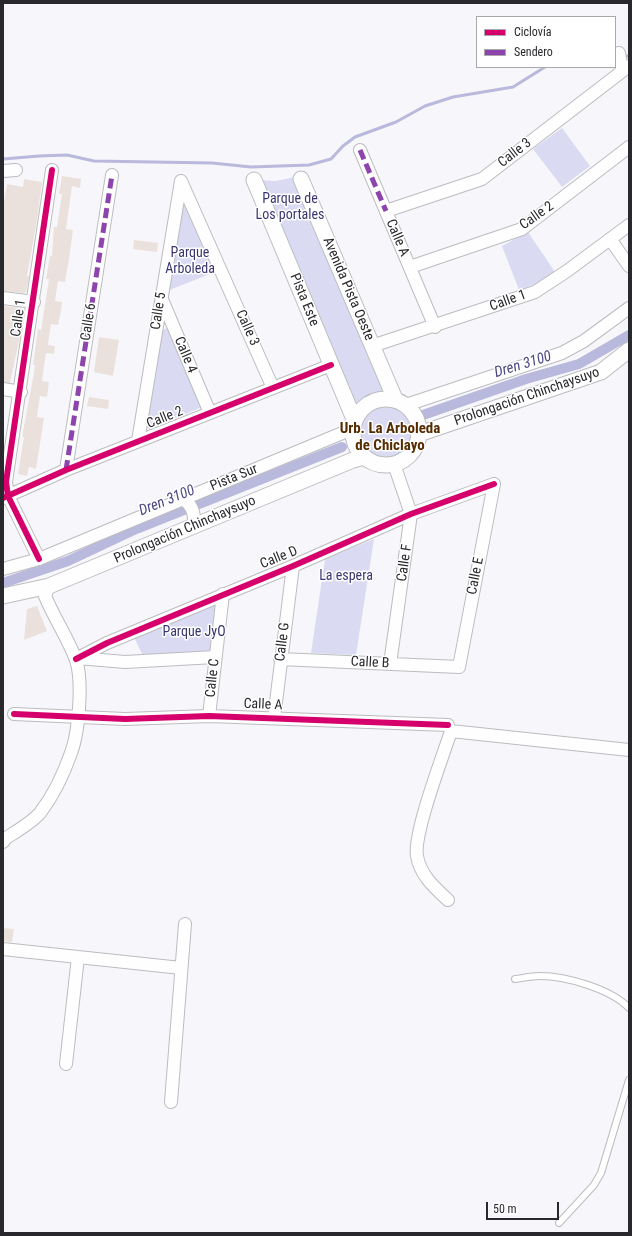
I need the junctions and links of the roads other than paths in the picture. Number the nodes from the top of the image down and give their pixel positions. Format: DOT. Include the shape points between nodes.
graph roads {
  1 [pos="615,68"];
  2 [pos="629,147"];
  3 [pos="360,150"];
  4 [pos="16,170"];
  5 [pos="52,170"];
  6 [pos="3,171"];
  7 [pos="112,175"];
  8 [pos="301,179"];
  9 [pos="181,180"];
  10 [pos="254,180"];
  11 [pos="386,211"];
  12 [pos="629,225"];
  13 [pos="610,239"];
  14 [pos="629,266"];
  15 [pos="410,267"];
  16 [pos="161,297"];
  17 [pos="3,298"];
  18 [pos="34,302"];
  19 [pos="629,308"];
  20 [pos="434,326"];
  21 [pos="372,346"];
  22 [pos="629,350"];
  23 [pos="331,365"];
  24 [pos="273,388"];
  25 [pos="3,389"];
  26 [pos="21,392"];
  27 [pos="400,402"];
  28 [pos="210,413"];
  29 [pos="353,424"];
  30 [pos="420,434"];
  31 [pos="138,441"];
  32 [pos="7,446"];
  33 [pos="364,457"];
  34 [pos="394,464"];
  35 [pos="66,470"];
  36 [pos="494,484"];
  37 [pos="6,497"];
  38 [pos="185,501"];
  39 [pos="411,514"];
  40 [pos="194,523"];
  41 [pos="39,559"];
  42 [pos="293,566"];
  43 [pos="3,570"];
  44 [pos="48,586"];
  45 [pos="223,594"];
  46 [pos="3,596"];
  47 [pos="107,642"];
  48 [pos="215,657"];
  49 [pos="77,658"];
  50 [pos="280,659"];
  51 [pos="109,661"];
  52 [pos="390,664"];
  53 [pos="459,667"];
  54 [pos="14,714"];
  55 [pos="77,716"];
  56 [pos="209,716"];
  57 [pos="274,718"];
  58 [pos="448,725"];
  59 [pos="629,750"];
  60 [pos="3,842"];
  61 [pos="448,900"];
  62 [pos="185,924"];
  63 [pos="3,949"];
  64 [pos="78,957"];
  65 [pos="181,968"];
  66 [pos="515,979"];
  67 [pos="629,1008"];
  68 [pos="66,1064"];
  69 [pos="629,1080"];
  70 [pos="171,1102"];
  71 [pos="559,1223"];
  1 -- 11 [label="street, Calle 3" via="482,179"];
  2 -- 15 [label="street, Calle 2" via="522,229"];
  3 -- 11 [label="street, Calle A"];
  4 -- 6 [label="street"];
  5 -- 18 [label="street, Calle 1"];
  7 -- 35 [label="street, Calle 6"];
  8 -- 21 [label="street, Avenida Pista Oeste"];
  9 -- 16 [label="street, Calle 5"];
  9 -- 24 [label="street, Calle 3"];
  10 -- 23 [label="street, Pista Este"];
  11 -- 15 [label="street, Calle A"];
  12 -- 13 [label="street, Calle 1"];
  13 -- 14 [label="street"];
  13 -- 20 [label="street, Calle 1" via="535,292"];
  15 -- 20 [label="street, Calle A"];
  16 -- 28 [label="street, Calle 4"];
  16 -- 31 [label="street, Calle 5"];
  17 -- 18 [label="street"];
  18 -- 26 [label="street, Calle 1"];
  19 -- 27 [label="street" via="584,341 562,353"];
  20 -- 21 [label="street, Calle 1"];
  21 -- 27 [label="street, Avenida Pista Oeste"];
  22 -- 30 [label="street, Prolongación Chinchaysuyo" via="601,372"];
  23 -- 24 [label="street, Calle 2"];
  23 -- 29 [label="street, Pista Este"];
  24 -- 28 [label="street, Calle 2"];
  25 -- 26 [label="street"];
  26 -- 32 [label="street, Calle 1"];
  27 -- 29 [label="street" via="376,400 363,407"];
  27 -- 30 [label="street" via="414,413"];
  28 -- 31 [label="street, Calle 2"];
  29 -- 33 [label="street" via="353,440"];
  29 -- 38 [label="street, Pista Sur"];
  30 -- 34 [label="street" via="412,453"];
  31 -- 35 [label="street, Calle 2"];
  32 -- 37 [label="street, Calle 1"];
  33 -- 34 [label="street" via="373,463"];
  33 -- 40 [label="street, Prolongación Chinchaysuyo"];
  34 -- 39 [label="street, Calle F"];
  35 -- 37 [label="street, Calle 2"];
  36 -- 39 [label="street, Calle D"];
  36 -- 53 [label="street, Calle E"];
  37 -- 41 [label="street, Calle 1"];
  38 -- 40 [label="street"];
  38 -- 41 [label="street, Pista Sur"];
  39 -- 42 [label="street, Calle D"];
  39 -- 52 [label="street, Calle F"];
  40 -- 44 [label="street, Prolongación Chinchaysuyo"];
  41 -- 43 [label="street, Pista Sur"];
  42 -- 45 [label="street, Calle D"];
  42 -- 50 [label="street, Calle G"];
  44 -- 46 [label="street, Prolongación Chinchaysuyo"];
  44 -- 49 [label="street" via="45,596"];
  45 -- 47 [label="street, Calle D"];
  45 -- 48 [label="street, Calle C"];
  47 -- 49 [label="street, Calle D"];
  47 -- 51 [label="street"];
  48 -- 51 [label="street"];
  48 -- 56 [label="street, Calle C"];
  49 -- 51 [label="street"];
  49 -- 55 [label="street" via="80,681"];
  50 -- 52 [label="street, Calle B"];
  50 -- 57 [label="street, Calle G"];
  52 -- 53 [label="street, Calle B"];
  54 -- 55 [label="street, Calle A"];
  55 -- 56 [label="street, Calle A" via="125,719"];
  55 -- 60 [label="street" via="72,752 48,800 40,813"];
  56 -- 57 [label="street, Calle A"];
  57 -- 58 [label="street, Calle A"];
  59 -- 61 [label="street" via="451,731 418,835 417,856 429,883"];
  62 -- 65 [label="street"];
  63 -- 64 [label="street"];
  64 -- 65 [label="street"];
  64 -- 68 [label="street"];
  65 -- 70 [label="street"];
  66 -- 67 [label="lane" via="540,976 582,982 623,1002"];
  69 -- 71 [label="lane" via="601,1173 594,1185"];
}
